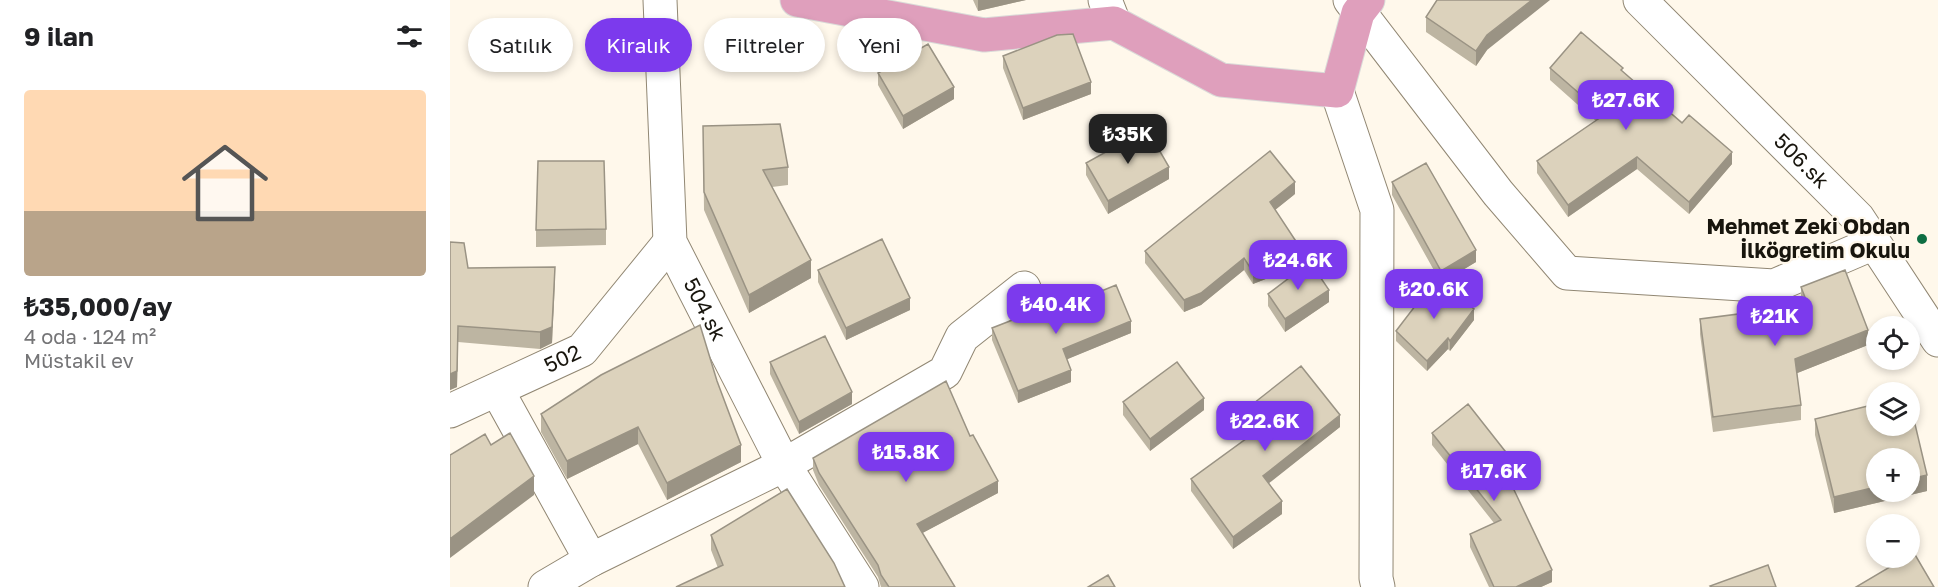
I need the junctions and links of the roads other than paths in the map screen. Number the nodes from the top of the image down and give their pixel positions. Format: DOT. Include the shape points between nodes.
graph roads {
  1 [pos="660,0"];
  2 [pos="797,0"];
  3 [pos="1640,0"];
  4 [pos="1358,4"];
  5 [pos="1110,11"];
  6 [pos="1337,91"];
  7 [pos="670,242"];
  8 [pos="1874,243"];
  9 [pos="1024,288"];
  10 [pos="1938,340"];
  11 [pos="497,390"];
  12 [pos="450,411"];
  13 [pos="784,465"];
  14 [pos="591,560"];
  15 [pos="1373,584"];
  16 [pos="545,587"];
  17 [pos="861,587"];
  1 -- 7 [label="street, 504.sk"];
  2 -- 5 [label="main road" via="984,35"];
  3 -- 8 [label="street, 506.sk" via="1858,218"];
  4 -- 6 [label="main road"];
  4 -- 8 [label="street" via="1498,193 1568,273 1774,286"];
  5 -- 6 [label="main road" via="1221,80"];
  6 -- 15 [label="street" via="1377,210"];
  7 -- 11 [label="street, 502" via="582,350"];
  7 -- 13 [label="street, 504.sk"];
  8 -- 10 [label="street, 506.sk"];
  9 -- 13 [label="street" via="962,337 945,372"];
  11 -- 12 [label="street, 502"];
  11 -- 14 [label="street"];
  13 -- 14 [label="street"];
  13 -- 17 [label="street, 504.sk"];
  14 -- 16 [label="street"];
}
